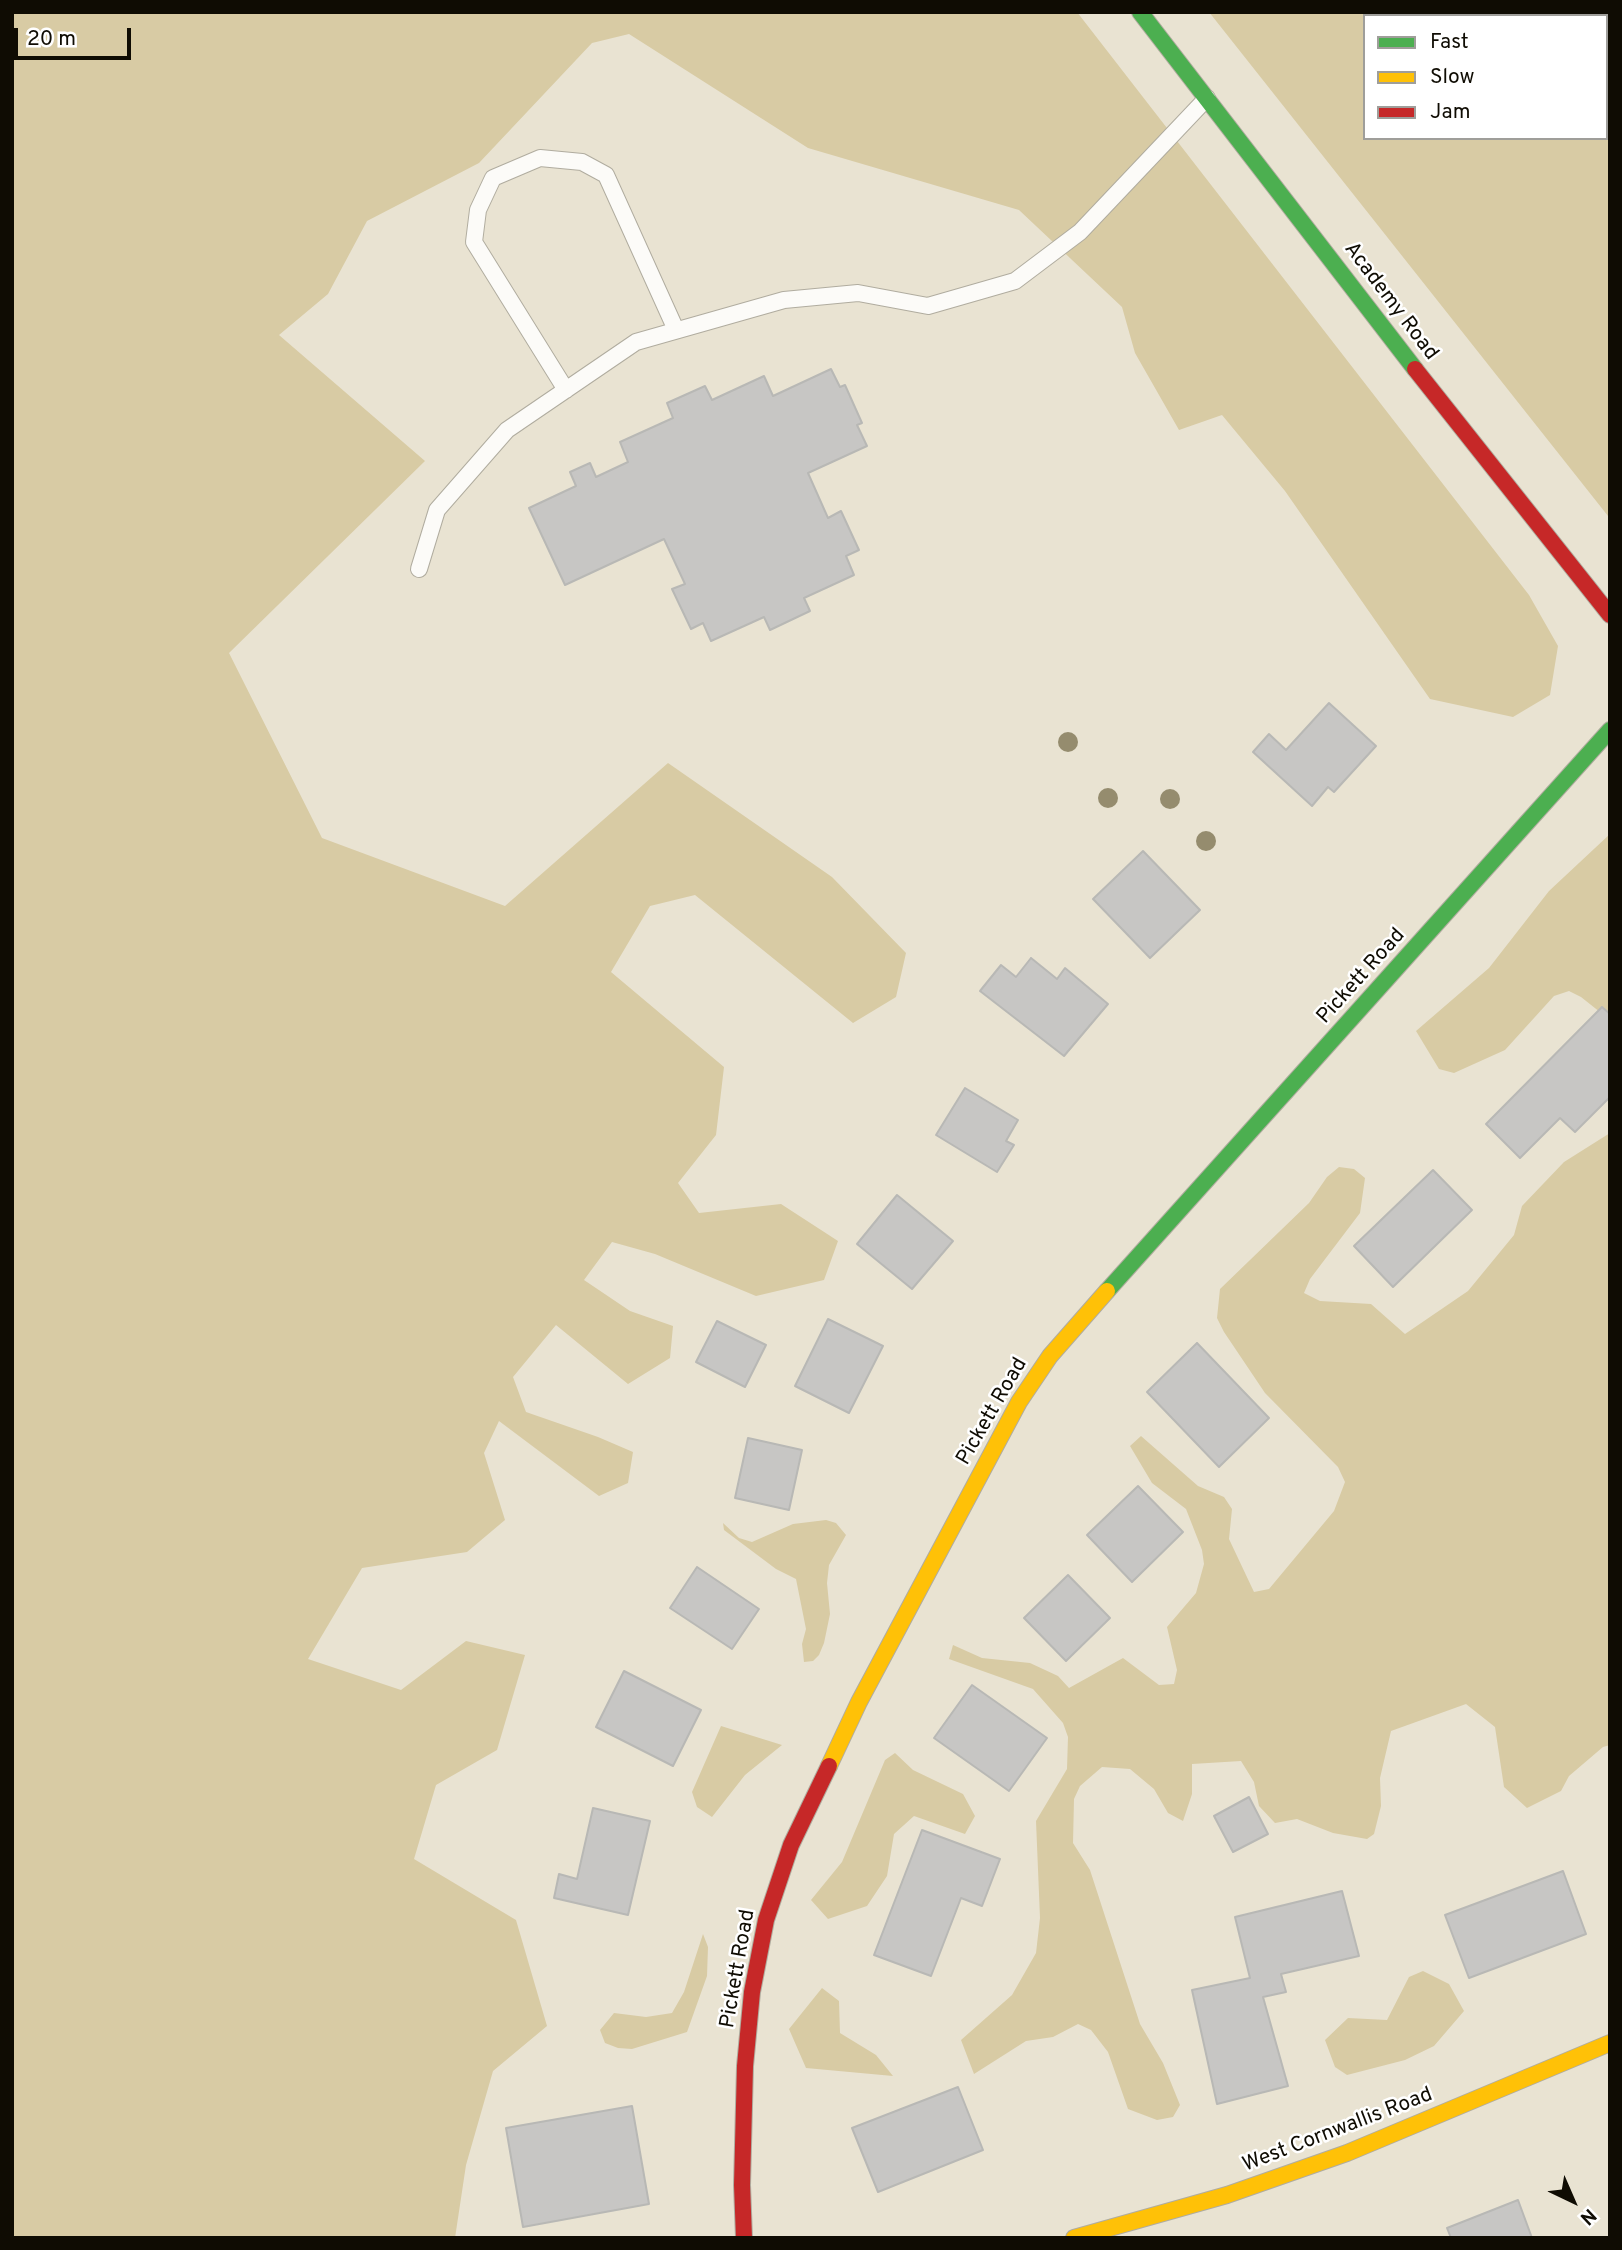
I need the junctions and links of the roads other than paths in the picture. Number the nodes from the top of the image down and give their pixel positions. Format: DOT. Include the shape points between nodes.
graph roads {
  1 [pos="1140,12"];
  2 [pos="1207,98"];
  3 [pos="676,330"];
  4 [pos="566,390"];
  5 [pos="419,569"];
  6 [pos="1610,615"];
  7 [pos="1610,730"];
  8 [pos="1610,2043"];
  9 [pos="1083,2237"];
  10 [pos="744,2238"];
  1 -- 2 [label="street, Academy Road"];
  2 -- 3 [label="lane" via="1080,232 1015,281 928,306 858,293 784,300"];
  2 -- 6 [label="street, Academy Road" via="1479,453"];
  3 -- 4 [label="lane" via="636,342"];
  3 -- 4 [label="lane" via="606,175 582,162 540,158 492,178 478,210 474,242"];
  4 -- 5 [label="lane" via="507,430 437,510"];
  7 -- 10 [label="street, Pickett Road" via="1155,1236 1051,1356 1019,1402 859,1702 791,1845 766,1920 752,1992 745,2066"];
  8 -- 9 [label="street, West Cornwallis Road" via="1347,2153 1227,2195"];
}
